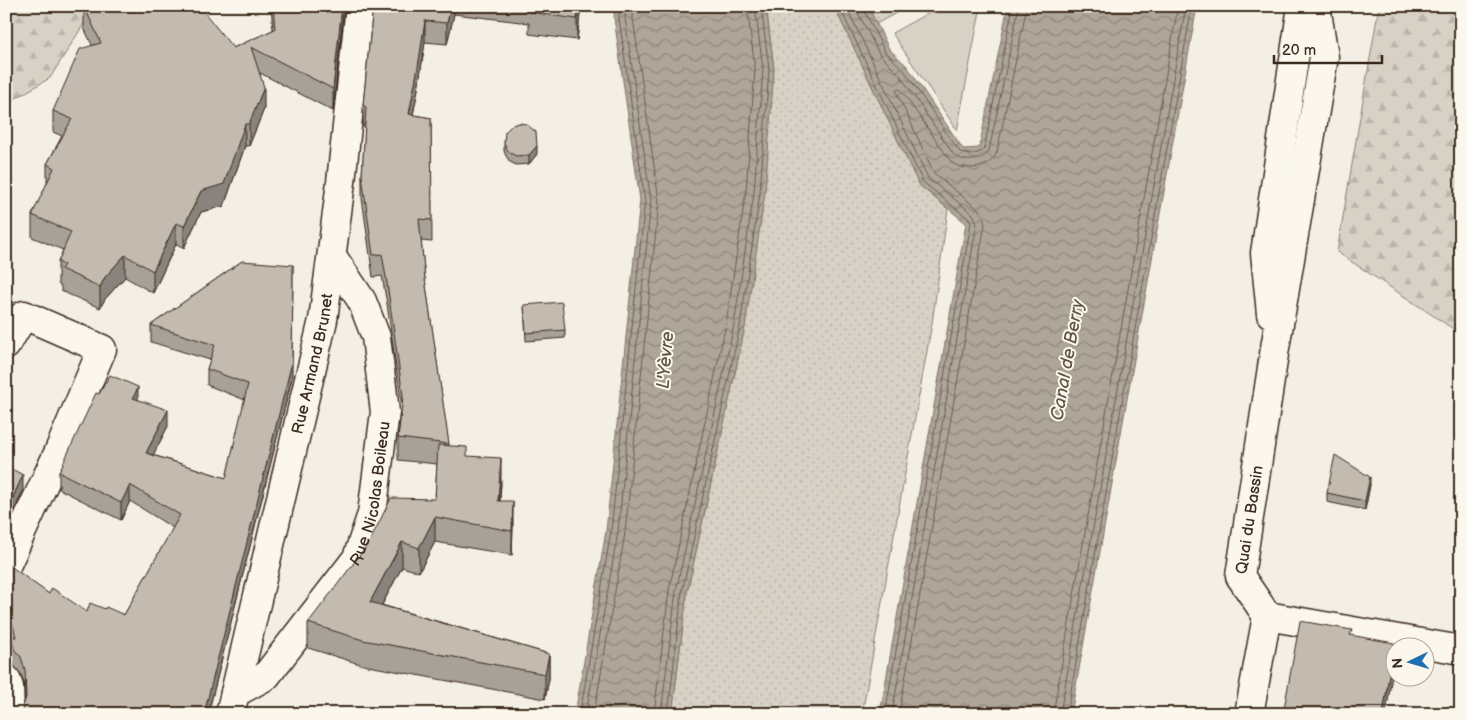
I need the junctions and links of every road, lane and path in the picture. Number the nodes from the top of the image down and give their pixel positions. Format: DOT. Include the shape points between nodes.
graph roads {
  1 [pos="360,6"];
  2 [pos="1302,6"];
  3 [pos="1316,6"];
  4 [pos="332,256"];
  5 [pos="6,345"];
  6 [pos="1275,348"];
  7 [pos="6,566"];
  8 [pos="1267,616"];
  9 [pos="1461,650"];
  10 [pos="6,679"];
  11 [pos="233,703"];
  12 [pos="10,714"];
  13 [pos="1249,714"];
  1 -- 4 [label="street, Rue Armand Brunet"];
  2 -- 6 [label="street, Quai du Bassin" via="1265,254"];
  3 -- 6 [label="street, Quai du Bassin" via="1324,57"];
  4 -- 11 [label="street, Rue Armand Brunet" via="316,354"];
  4 -- 11 [label="street, Rue Nicolas Boileau" via="362,301 376,337 385,412 372,514 357,558 266,676"];
  5 -- 7 [label="street" via="24,315 102,349"];
  6 -- 8 [label="street, Quai du Bassin" via="1240,576"];
  8 -- 9 [label="street"];
  8 -- 13 [label="street"];
  10 -- 12 [label="street"];
}
